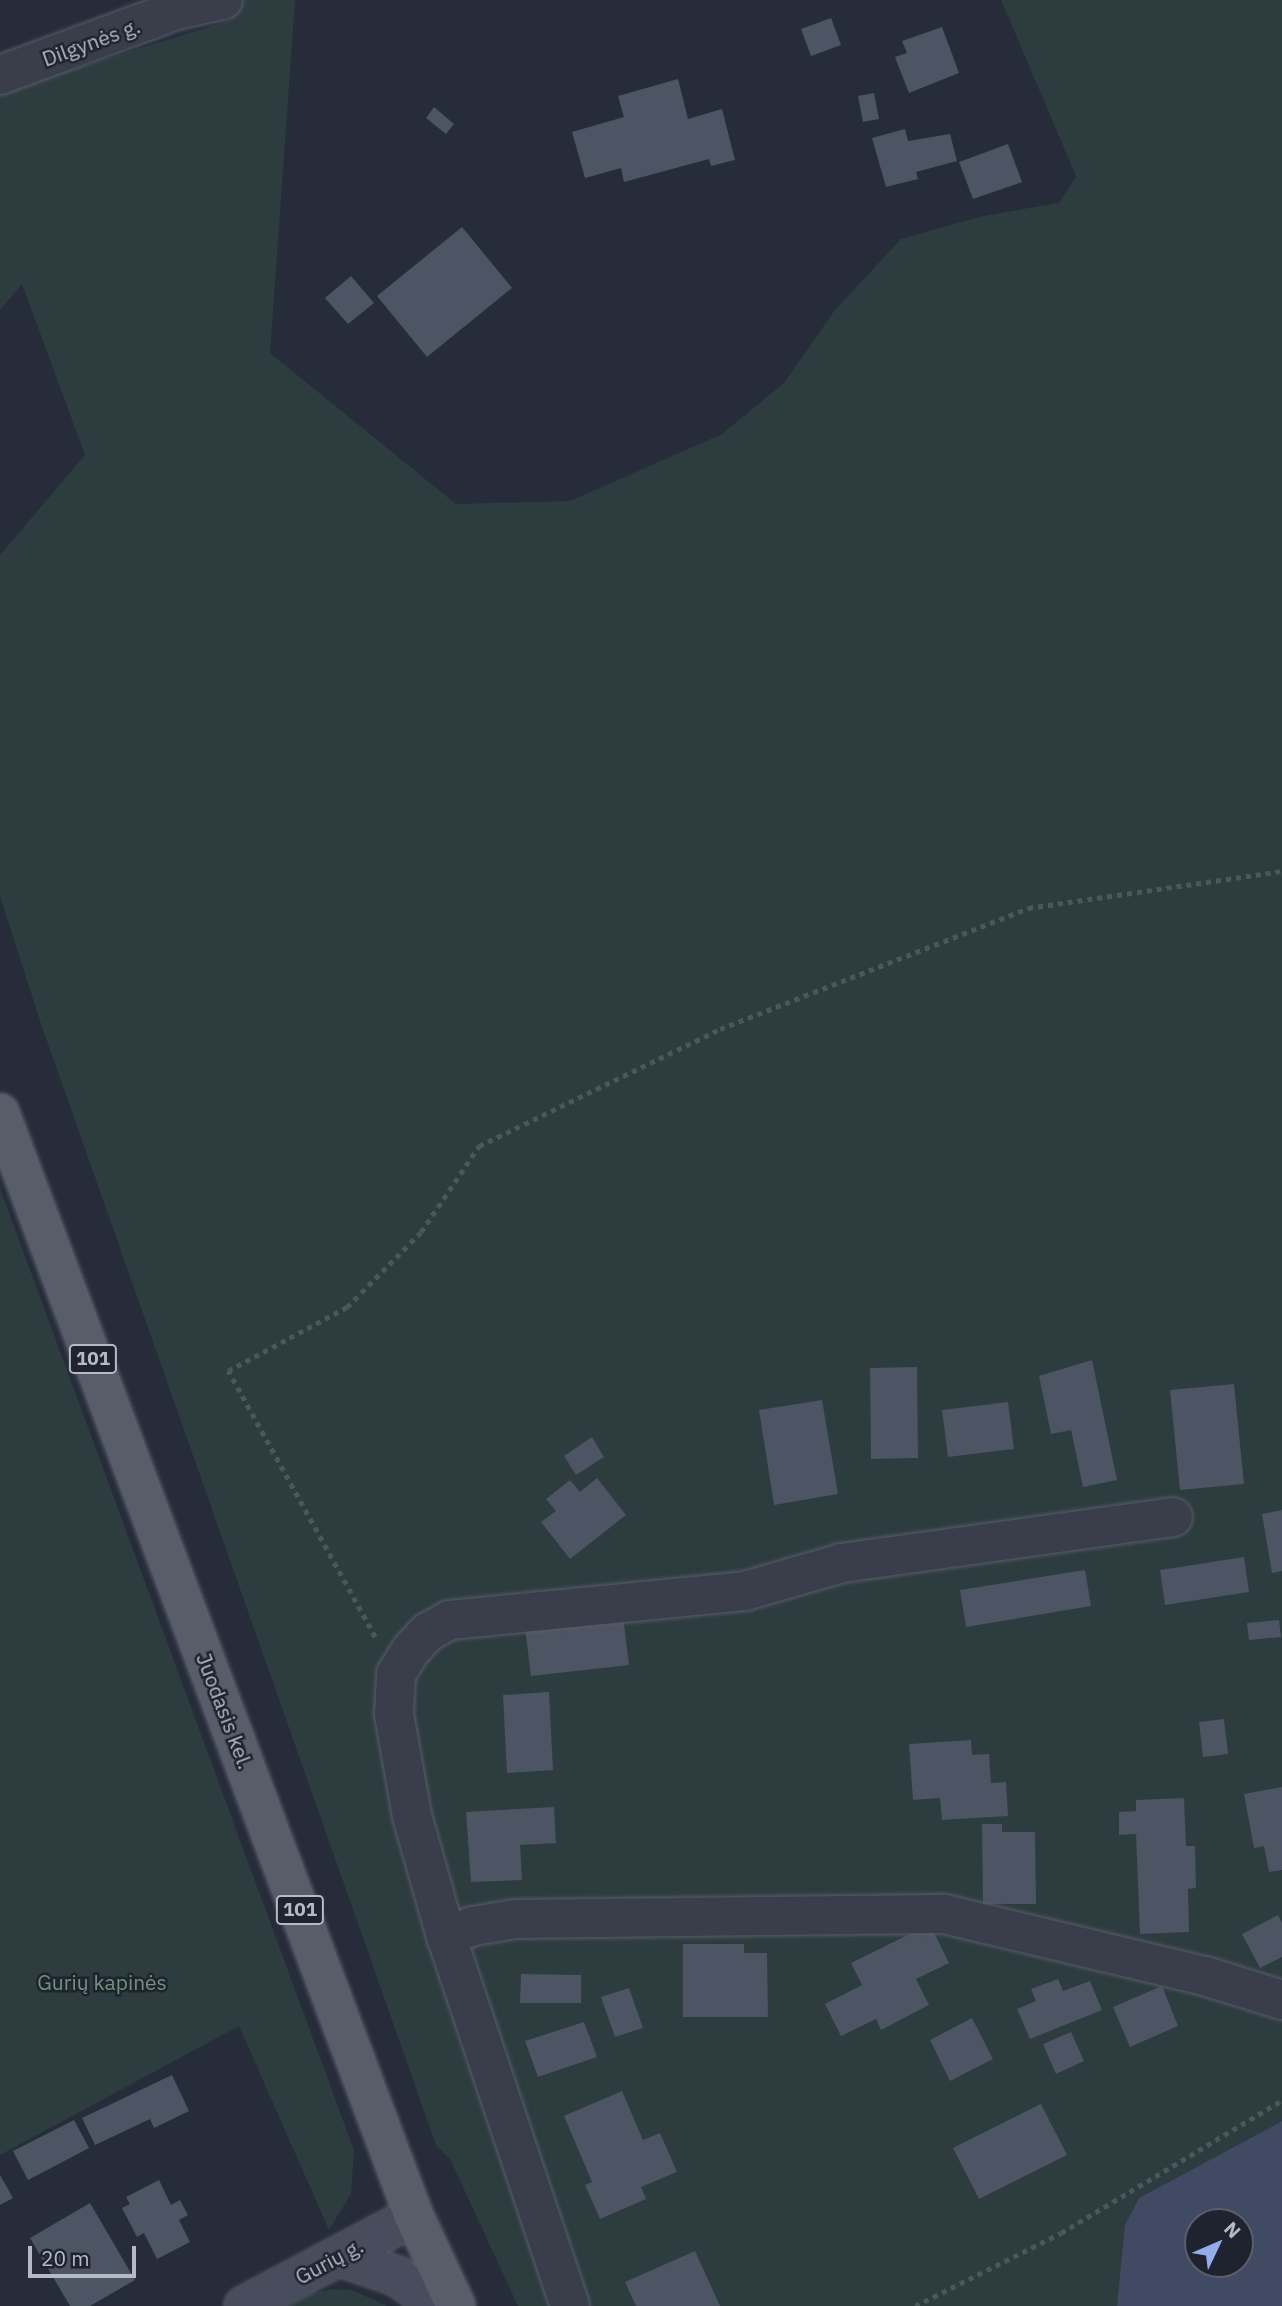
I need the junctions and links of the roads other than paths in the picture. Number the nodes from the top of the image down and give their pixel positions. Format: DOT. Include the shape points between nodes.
graph roads {
  1 [pos="223,0"];
  2 [pos="0,75"];
  3 [pos="0,1114"];
  4 [pos="1173,1517"];
  5 [pos="446,1936"];
  6 [pos="1282,2000"];
  7 [pos="414,2216"];
  8 [pos="338,2256"];
  9 [pos="244,2306"];
  10 [pos="438,2306"];
  11 [pos="456,2306"];
  12 [pos="570,2306"];
  1 -- 2 [label="street, Dilgynės g." via="177,10"];
  3 -- 7 [label="main road, Juodasis kel. / 101"];
  4 -- 5 [label="street" via="842,1563 746,1591 450,1620 428,1632 396,1674 394,1714 410,1803"];
  5 -- 6 [label="street" via="515,1919 944,1914 1205,1976"];
  5 -- 12 [label="street"];
  7 -- 8 [label="street, Gurių g."];
  7 -- 11 [label="main road, Juodasis kel. / 101"];
  8 -- 9 [label="street, Gurių g."];
  8 -- 10 [label="street" via="397,2276"];
}
